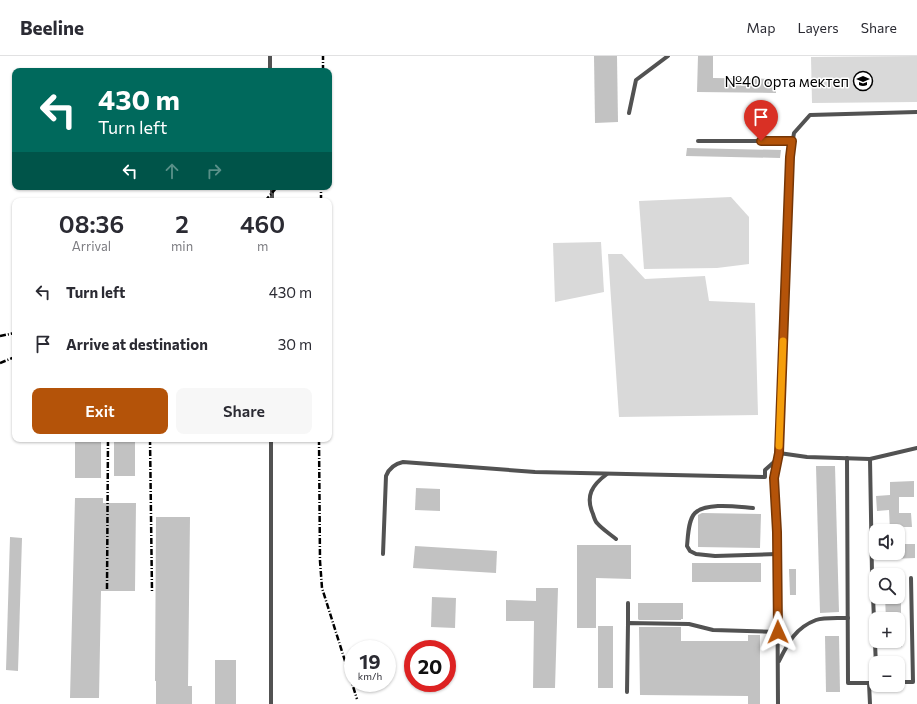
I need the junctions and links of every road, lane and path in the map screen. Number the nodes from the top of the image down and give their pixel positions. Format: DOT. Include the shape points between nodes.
graph roads {
  1 [pos="270,56"];
  2 [pos="668,56"];
  3 [pos="270,68"];
  4 [pos="917,112"];
  5 [pos="629,113"];
  6 [pos="698,141"];
  7 [pos="792,141"];
  8 [pos="271,442"];
  9 [pos="917,448"];
  10 [pos="779,453"];
  11 [pos="847,458"];
  12 [pos="870,458"];
  13 [pos="607,474"];
  14 [pos="765,477"];
  15 [pos="774,478"];
  16 [pos="754,508"];
  17 [pos="616,539"];
  18 [pos="383,554"];
  19 [pos="777,554"];
  20 [pos="911,578"];
  21 [pos="628,604"];
  22 [pos="848,618"];
  23 [pos="628,624"];
  24 [pos="778,632"];
  25 [pos="876,656"];
  26 [pos="778,664"];
  27 [pos="915,682"];
  28 [pos="869,683"];
  29 [pos="627,692"];
  30 [pos="869,692"];
  31 [pos="271,704"];
  32 [pos="778,704"];
  33 [pos="870,704"];
  1 -- 3 [label="lane"];
  2 -- 5 [label="lane" via="636,80"];
  4 -- 7 [label="lane" via="810,115 794,133"];
  6 -- 7 [label="lane"];
  7 -- 10 [label="lane"];
  8 -- 31 [label="lane"];
  9 -- 12 [label="lane"];
  10 -- 11 [label="lane"];
  10 -- 14 [label="lane" via="765,470"];
  10 -- 15 [label="lane"];
  11 -- 12 [label="lane"];
  11 -- 22 [label="lane"];
  12 -- 25 [label="lane"];
  13 -- 14 [label="lane"];
  13 -- 17 [label="lane" via="592,488 590,509 597,523"];
  13 -- 18 [label="lane" via="398,463 392,466 386,476"];
  14 -- 15 [label="lane"];
  15 -- 19 [label="lane"];
  16 -- 19 [label="lane" via="725,506 695,513 691,520 687,546 696,554 715,556"];
  19 -- 24 [label="lane"];
  20 -- 27 [label="lane"];
  21 -- 23 [label="lane"];
  22 -- 26 [label="lane" via="817,619 801,628 790,639"];
  22 -- 28 [label="lane" via="848,683"];
  23 -- 24 [label="lane" via="689,624 713,630"];
  23 -- 29 [label="lane"];
  24 -- 26 [label="lane"];
  26 -- 32 [label="lane"];
  30 -- 33 [label="lane"];
}
